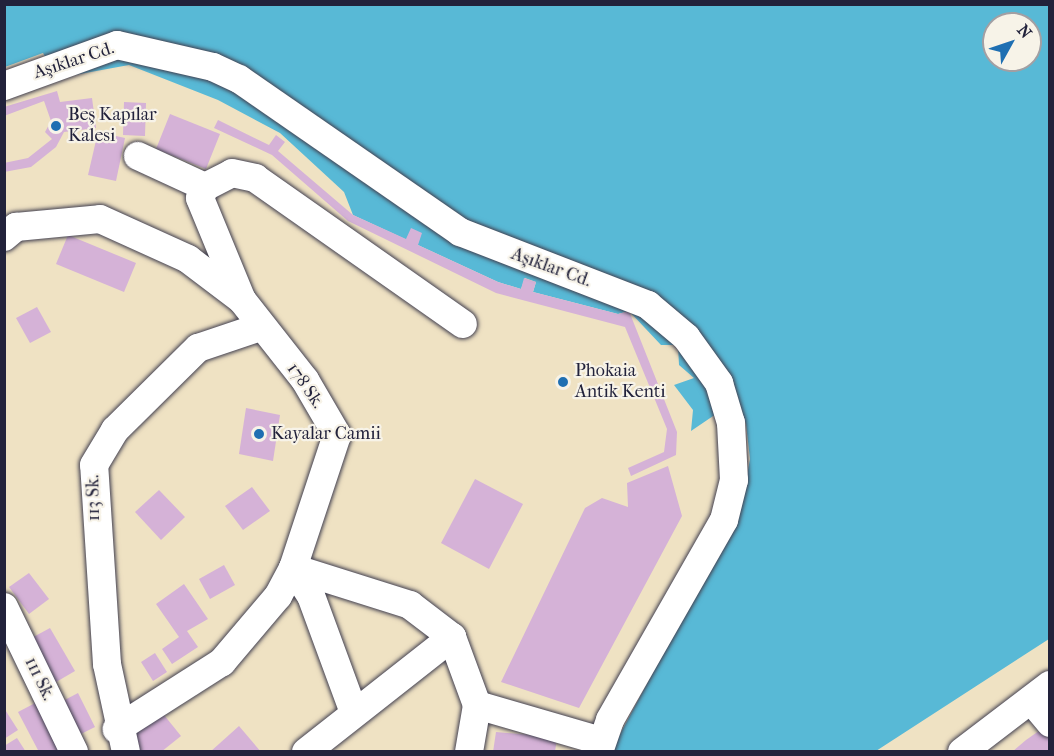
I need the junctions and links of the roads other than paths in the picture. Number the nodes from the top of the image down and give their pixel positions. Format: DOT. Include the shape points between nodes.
graph roads {
  1 [pos="4,86"];
  2 [pos="138,156"];
  3 [pos="205,187"];
  4 [pos="4,237"];
  5 [pos="242,300"];
  6 [pos="463,324"];
  7 [pos="260,327"];
  8 [pos="294,567"];
  9 [pos="4,608"];
  10 [pos="452,637"];
  11 [pos="1040,692"];
  12 [pos="477,705"];
  13 [pos="353,710"];
  14 [pos="1050,723"];
  15 [pos="121,740"];
  16 [pos="600,746"];
  17 [pos="74,752"];
  18 [pos="306,752"];
  19 [pos="469,752"];
  20 [pos="962,752"];
  1 -- 16 [label="street, Aşıklar Cd." via="117,45 154,49 239,78 460,232 648,305 686,337 719,383 731,423 734,480 723,519"];
  2 -- 3 [label="street"];
  3 -- 5 [label="street" via="200,198"];
  3 -- 6 [label="street" via="232,172 255,178"];
  4 -- 5 [label="street, 178 Sk." via="16,227 100,219 188,259"];
  5 -- 7 [label="street, 178 Sk."];
  7 -- 8 [label="street, 178 Sk." via="304,380 337,435"];
  7 -- 15 [label="street, 113 Sk." via="198,348 115,430 93,465 107,663"];
  8 -- 10 [label="street" via="410,605"];
  8 -- 13 [label="street" via="311,596"];
  8 -- 15 [label="street, 178 Sk." via="278,596 222,662"];
  9 -- 17 [label="street, 111 Sk."];
  10 -- 12 [label="street"];
  10 -- 13 [label="street"];
  11 -- 14 [label="street"];
  11 -- 20 [label="street"];
  12 -- 16 [label="street"];
  12 -- 19 [label="street"];
  13 -- 18 [label="street"];
}
